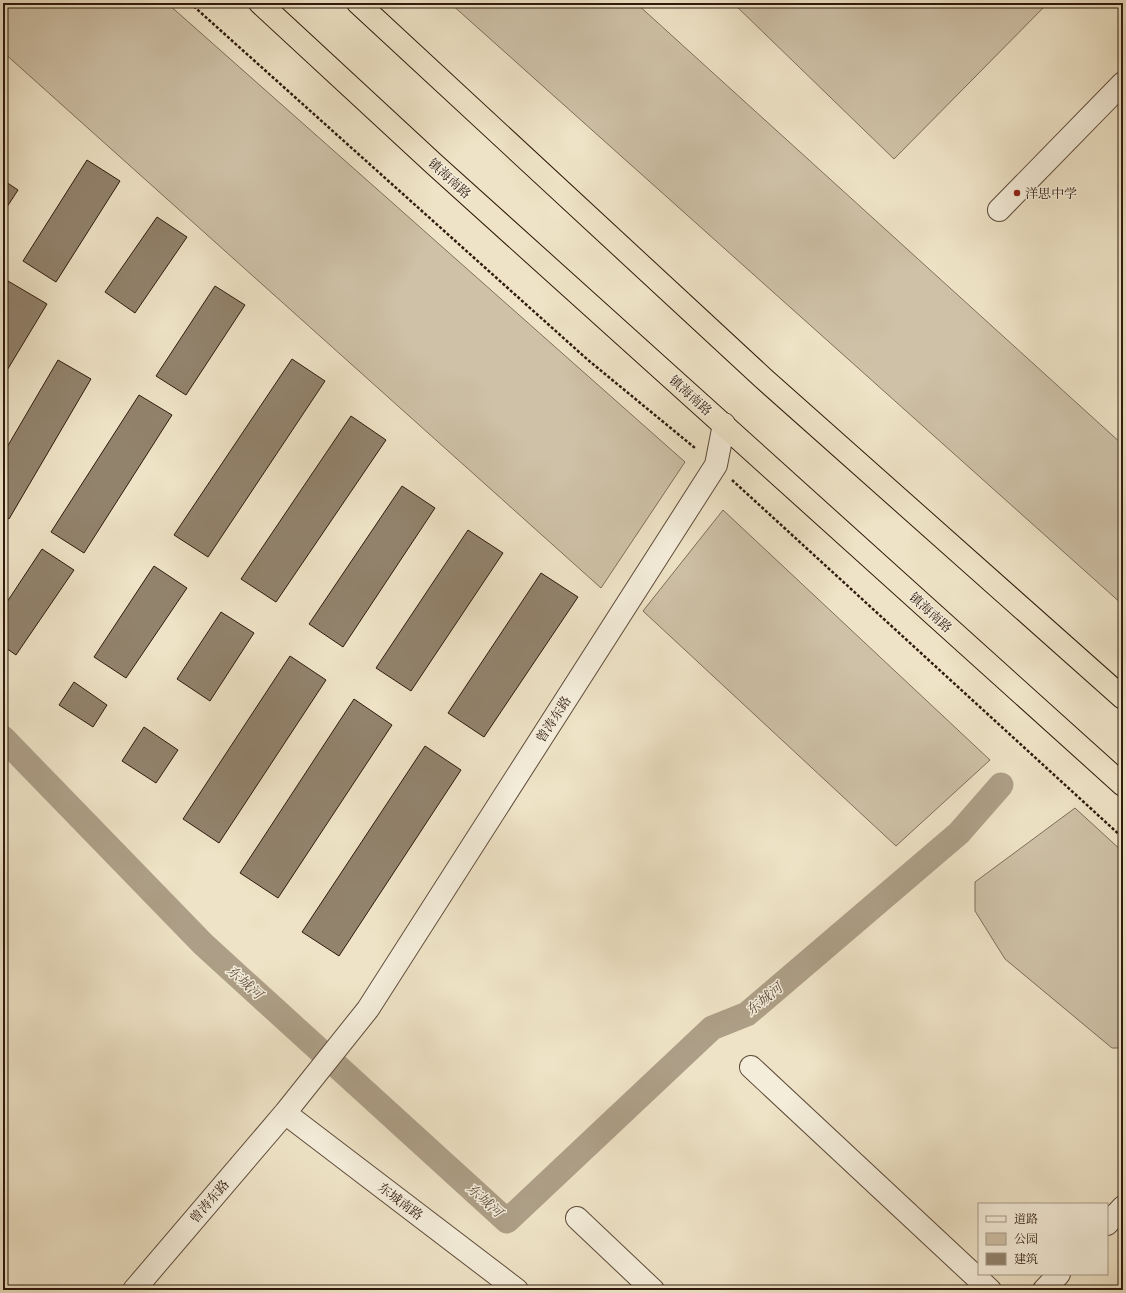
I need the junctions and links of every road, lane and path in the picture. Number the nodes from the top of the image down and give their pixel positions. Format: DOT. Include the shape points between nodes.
graph roads {
  1 [pos="190,3"];
  2 [pos="260,3"];
  3 [pos="358,3"];
  4 [pos="1123,84"];
  5 [pos="999,210"];
  6 [pos="724,424"];
  7 [pos="716,465"];
  8 [pos="1123,698"];
  9 [pos="1123,785"];
  10 [pos="1123,838"];
  11 [pos="751,1066"];
  12 [pos="285,1113"];
  13 [pos="1123,1208"];
  14 [pos="577,1218"];
  15 [pos="1108,1223"];
  16 [pos="1058,1275"];
  17 [pos="134,1290"];
  18 [pos="517,1290"];
  19 [pos="653,1290"];
  20 [pos="990,1290"];
  21 [pos="1044,1290"];
  1 -- 7 [label="path" via="588,360"];
  2 -- 6 [label="highway, 镇海南路" via="434,164"];
  3 -- 8 [label="highway" via="763,378"];
  4 -- 5 [label="street"];
  6 -- 7 [label="street, 曾涛东路"];
  6 -- 9 [label="highway, 镇海南路"];
  7 -- 10 [label="path"];
  7 -- 12 [label="street, 曾涛东路" via="368,1009"];
  11 -- 20 [label="street"];
  12 -- 17 [label="street, 曾涛东路"];
  12 -- 18 [label="street, 东城南路"];
  13 -- 15 [label="street"];
  14 -- 19 [label="street"];
  16 -- 21 [label="street"];
}
